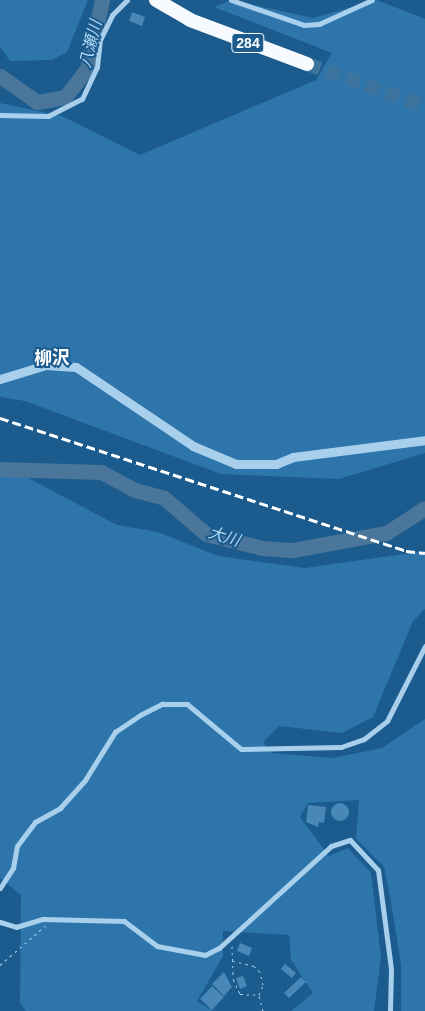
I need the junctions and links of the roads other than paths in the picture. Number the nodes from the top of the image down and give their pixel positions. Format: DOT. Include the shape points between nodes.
graph roads {
  1 [pos="127,0"];
  2 [pos="156,0"];
  3 [pos="231,0"];
  4 [pos="372,0"];
  5 [pos="307,64"];
  6 [pos="0,115"];
  7 [pos="0,379"];
  8 [pos="425,440"];
  9 [pos="425,646"];
  10 [pos="0,888"];
  11 [pos="0,922"];
  12 [pos="390,1011"];
  1 -- 6 [label="street" via="112,15 100,40 97,67 82,99 48,116"];
  2 -- 5 [label="highway, 284" via="190,20"];
  3 -- 4 [label="street" via="304,26 320,24"];
  7 -- 8 [label="street" via="46,366 76,367 193,446 236,464 276,464 293,457 346,454"];
  9 -- 10 [label="street" via="387,721 364,739 341,748 241,749 187,704 162,704 140,715 115,732 85,780 60,808 34,822 17,846 13,868"];
  11 -- 12 [label="street" via="16,927 50,921 124,921 157,946 204,955 331,846 350,840 378,870 391,969"];
}
